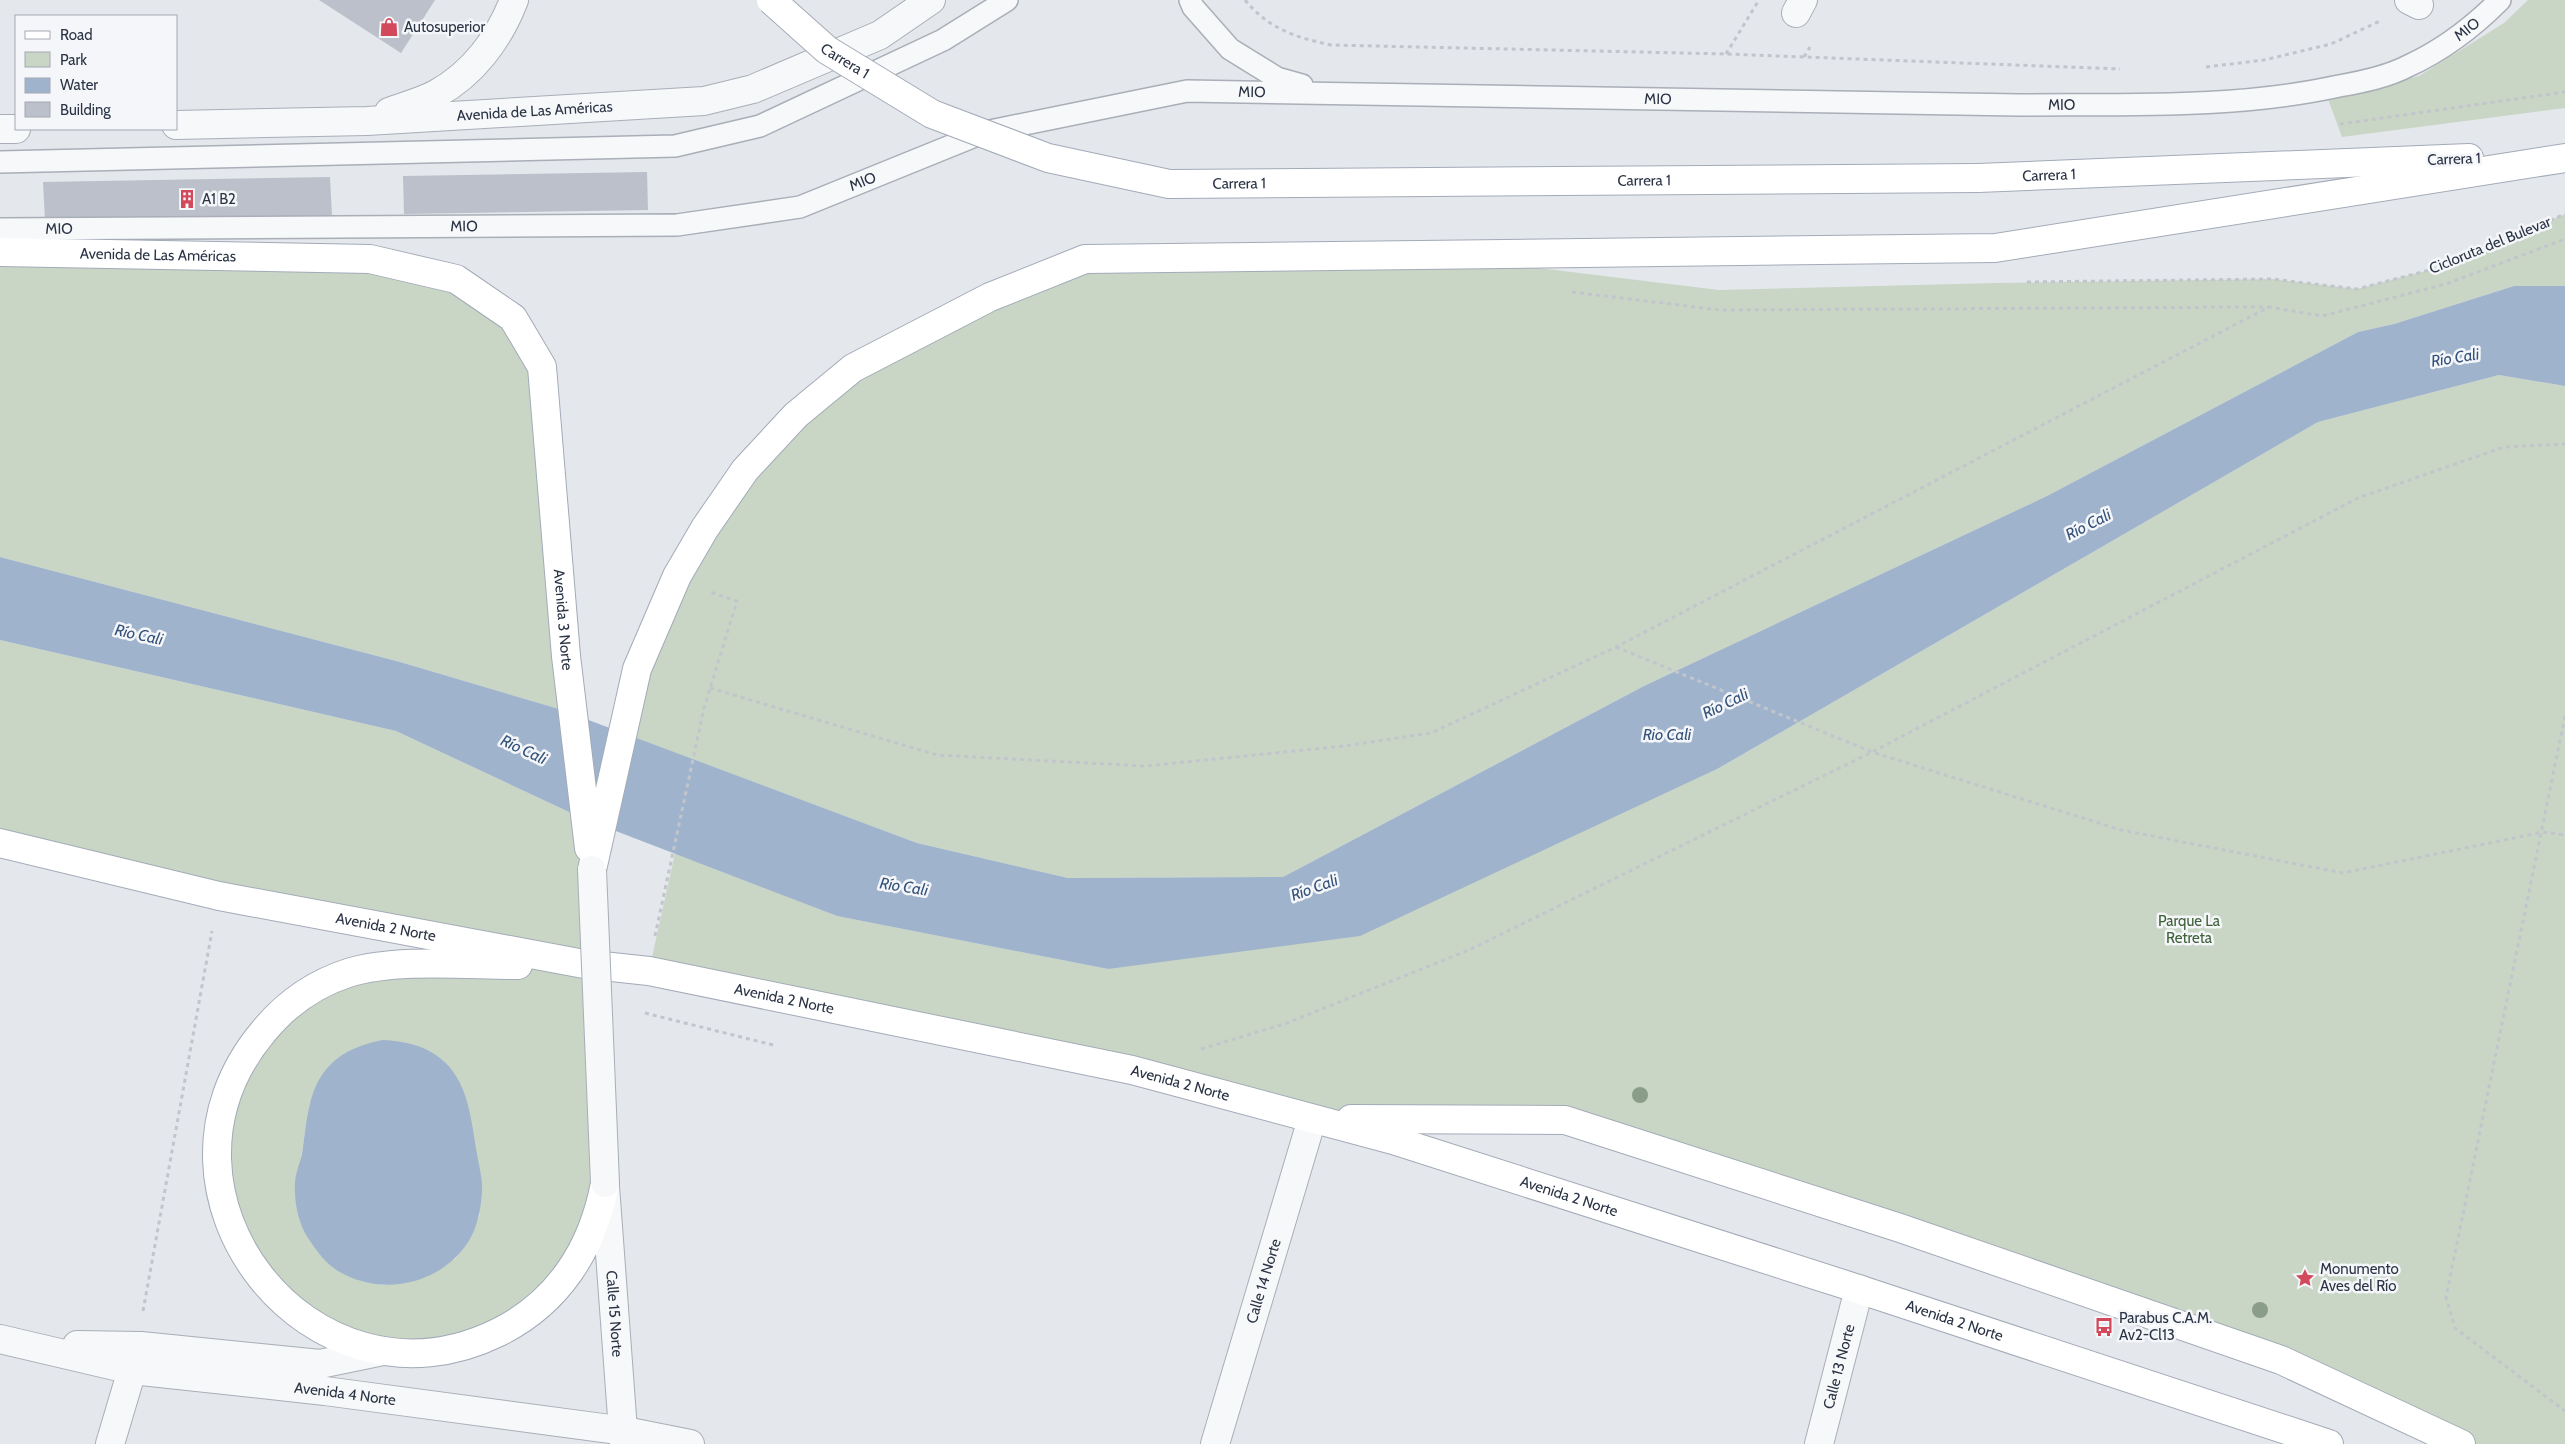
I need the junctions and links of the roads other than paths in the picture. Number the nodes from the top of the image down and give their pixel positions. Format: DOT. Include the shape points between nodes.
graph roads {
  1 [pos="514,0"];
  2 [pos="770,0"];
  3 [pos="931,0"];
  4 [pos="1008,0"];
  5 [pos="1190,0"];
  6 [pos="2500,0"];
  7 [pos="1331,92"];
  8 [pos="367,121"];
  9 [pos="178,125"];
  10 [pos="15,128"];
  11 [pos="0,129"];
  12 [pos="2565,156"];
  13 [pos="0,162"];
  14 [pos="0,229"];
  15 [pos="0,252"];
  16 [pos="542,367"];
  17 [pos="0,843"];
  18 [pos="592,870"];
  19 [pos="584,964"];
  20 [pos="1312,1119"];
  21 [pos="605,1183"];
  22 [pos="1859,1289"];
  23 [pos="13,1342"];
  24 [pos="383,1351"];
  25 [pos="132,1370"];
  26 [pos="625,1438"];
  27 [pos="110,1444"];
  28 [pos="690,1444"];
  29 [pos="1215,1444"];
  30 [pos="1819,1444"];
  31 [pos="2329,1444"];
  32 [pos="2461,1444"];
  1 -- 8 [label="street" via="490,47 468,70 436,94"];
  2 -- 12 [label="main road, Carrera 1, bridge" via="827,50 932,114 1048,158 1169,184 1978,178"];
  3 -- 8 [label="street, Avenida de Las Américas" via="880,35 753,89 704,101"];
  4 -- 13 [label="lane" via="944,40 760,126 675,146"];
  5 -- 7 [label="lane" via="1230,49 1277,78"];
  6 -- 7 [label="lane, MIO" via="2468,30 2407,67 2365,81 2264,98 2019,105"];
  7 -- 14 [label="lane, MIO" via="1187,91 985,132 800,207 677,225"];
  8 -- 9 [label="street, Avenida de Las Américas"];
  10 -- 11 [label="street"];
  12 -- 18 [label="main road" via="1996,248 1085,259 990,297 853,368 796,415 745,470 676,576 636,669"];
  15 -- 16 [label="main road, Avenida de Las Américas" via="370,259 456,279 513,318"];
  16 -- 18 [label="main road, Avenida 3 Norte" via="566,656"];
  17 -- 19 [label="main road, Avenida 2 Norte" via="218,896"];
  18 -- 21 [label="street, Calle 15 Norte, bridge"];
  19 -- 20 [label="main road, Avenida 2 Norte" via="649,971 1132,1070"];
  19 -- 24 [label="main road" via="372,967 325,982 293,1002 268,1025 243,1059 225,1103 218,1148 220,1188 234,1236 260,1279 296,1313 334,1336"];
  20 -- 22 [label="main road, Avenida 2 Norte" via="1393,1140"];
  20 -- 29 [label="street, Calle 14 Norte"];
  20 -- 32 [label="main road" via="1565,1120 1900,1228 2281,1360"];
  21 -- 24 [label="main road" via="601,1206 584,1251 554,1292 534,1311 488,1338 463,1346 418,1352"];
  21 -- 26 [label="street, Calle 15 Norte"];
  22 -- 30 [label="street, Calle 13 Norte"];
  22 -- 31 [label="main road, Avenida 2 Norte"];
  23 -- 24 [label="street" via="141,1346 320,1364"];
  23 -- 25 [label="street, Avenida 4 Norte"];
  25 -- 26 [label="street, Avenida 4 Norte" via="325,1391"];
  25 -- 27 [label="street"];
  26 -- 28 [label="street, Avenida 4 Norte"];
}
